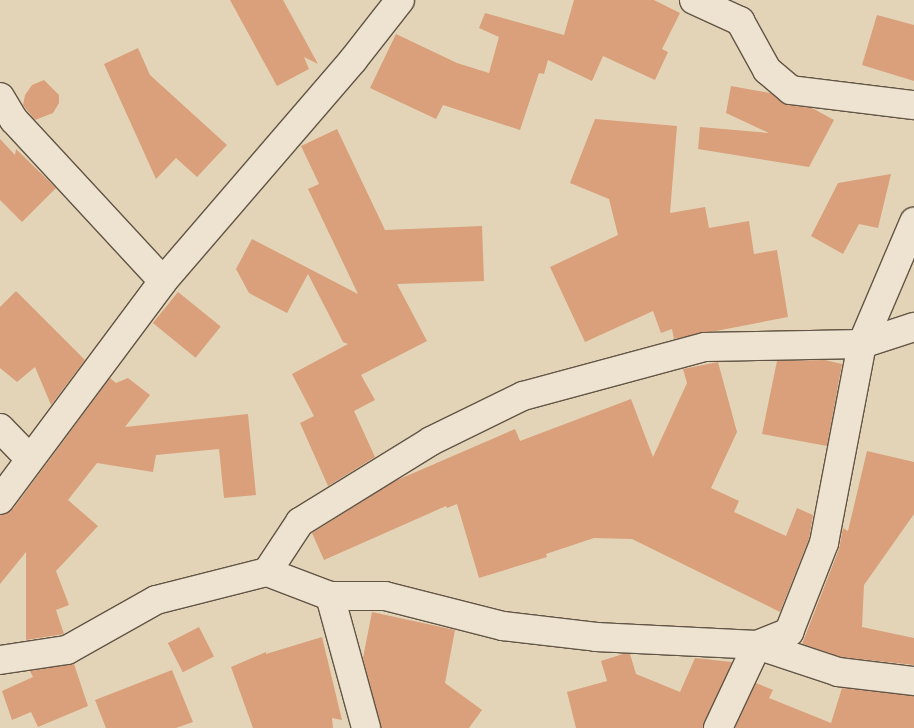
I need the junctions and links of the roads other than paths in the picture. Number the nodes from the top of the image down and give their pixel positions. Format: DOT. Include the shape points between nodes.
graph roads {
  1 [pos="400,0"];
  2 [pos="694,0"];
  3 [pos="0,97"];
  4 [pos="914,105"];
  5 [pos="914,222"];
  6 [pos="163,281"];
  7 [pos="914,327"];
  8 [pos="862,344"];
  9 [pos="0,428"];
  10 [pos="29,458"];
  11 [pos="0,500"];
  12 [pos="267,572"];
  13 [pos="330,596"];
  14 [pos="757,645"];
  15 [pos="0,660"];
  16 [pos="914,681"];
  17 [pos="366,728"];
  18 [pos="718,728"];
  1 -- 6 [label="street" via="353,60"];
  2 -- 4 [label="street" via="740,21 766,70 791,90"];
  3 -- 6 [label="street" via="14,120"];
  5 -- 8 [label="street"];
  6 -- 10 [label="street"];
  7 -- 8 [label="street"];
  8 -- 12 [label="street" via="705,347 523,396 431,441 300,522"];
  8 -- 14 [label="street" via="824,543 789,632"];
  9 -- 10 [label="street"];
  10 -- 11 [label="street"];
  12 -- 13 [label="street"];
  12 -- 15 [label="street" via="156,600 67,650"];
  13 -- 14 [label="street" via="386,596 503,626 596,638"];
  13 -- 17 [label="street"];
  14 -- 16 [label="street" via="838,672"];
  14 -- 18 [label="street"];
}
